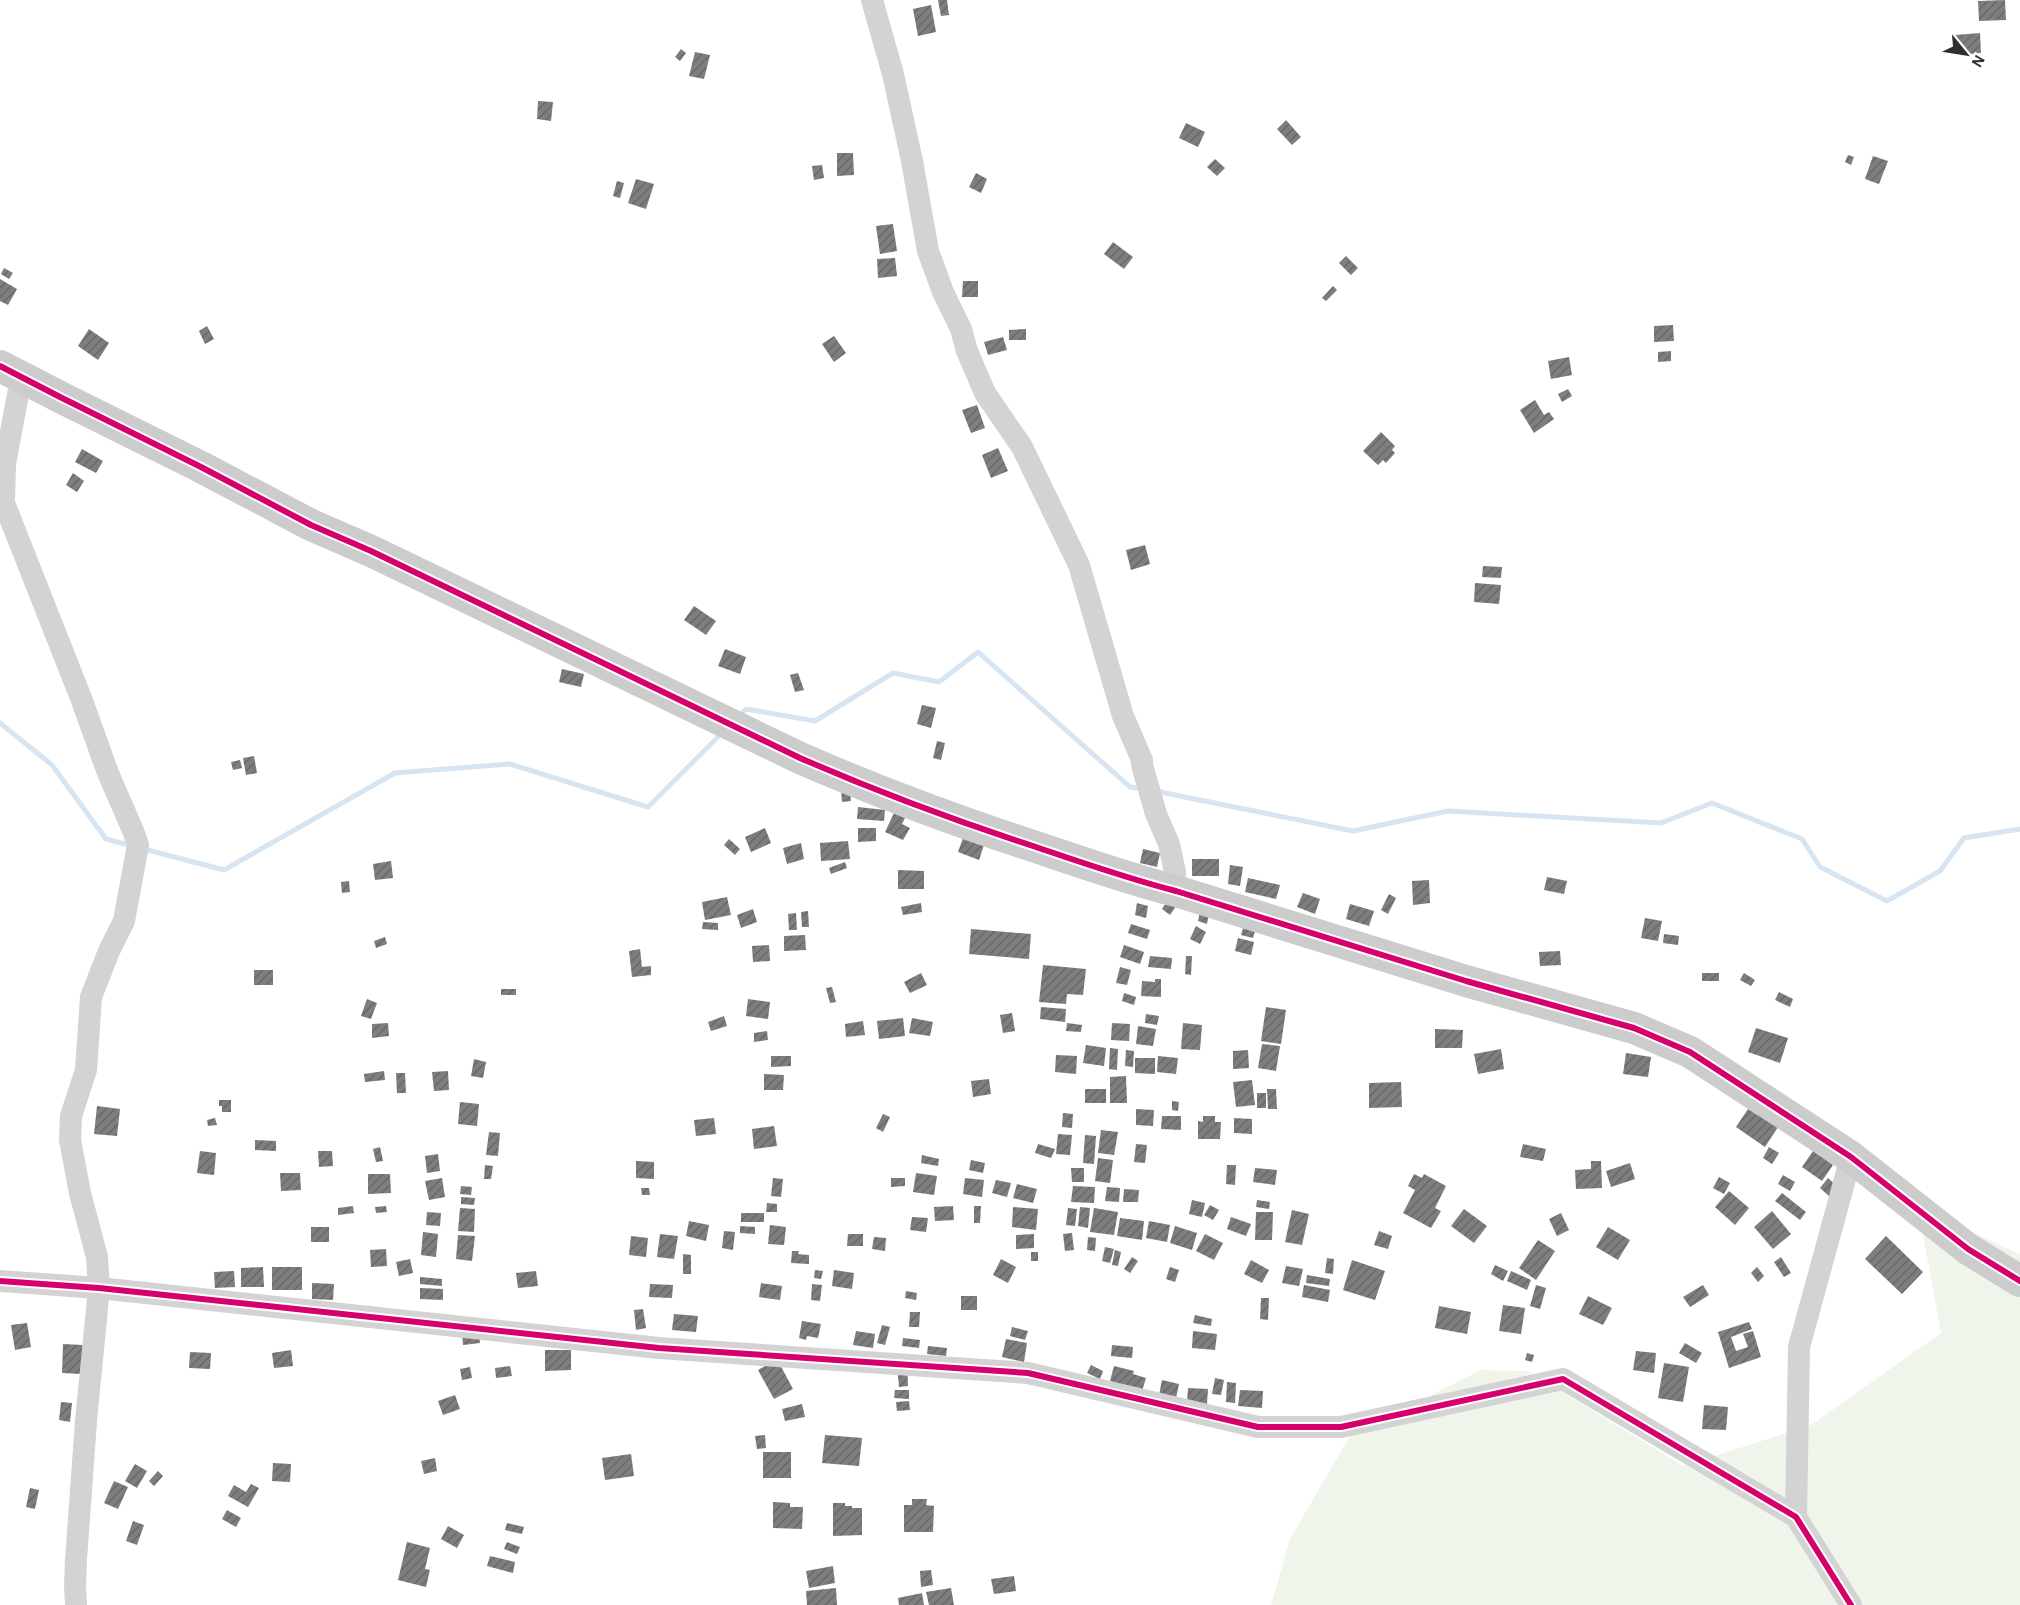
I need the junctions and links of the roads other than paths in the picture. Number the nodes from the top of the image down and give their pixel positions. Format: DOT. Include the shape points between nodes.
graph roads {
  1 [pos="873,0"];
  2 [pos="10,372"];
  3 [pos="1176,891"];
  4 [pos="1851,1157"];
  5 [pos="0,1281"];
  6 [pos="2020,1281"];
  7 [pos="99,1288"];
  8 [pos="1796,1517"];
  9 [pos="76,1605"];
  10 [pos="1851,1605"];
  1 -- 3 [label="street" via="893,74 928,251 985,393 1022,447 1080,565 1123,716 1169,844"];
  2 -- 3 [label="street" via="311,525 800,758 946,817"];
  2 -- 7 [label="street" via="4,503 138,845 124,921 91,997 86,1070 70,1116 70,1140 97,1257"];
  3 -- 4 [label="street" via="1466,981 1634,1028 1690,1052"];
  4 -- 6 [label="street" via="1968,1249"];
  4 -- 8 [label="street" via="1799,1347"];
  5 -- 7 [label="street"];
  7 -- 8 [label="street" via="659,1348 1028,1373 1258,1427 1341,1427 1563,1379"];
  7 -- 9 [label="street" via="77,1548"];
  8 -- 10 [label="street"];
}
